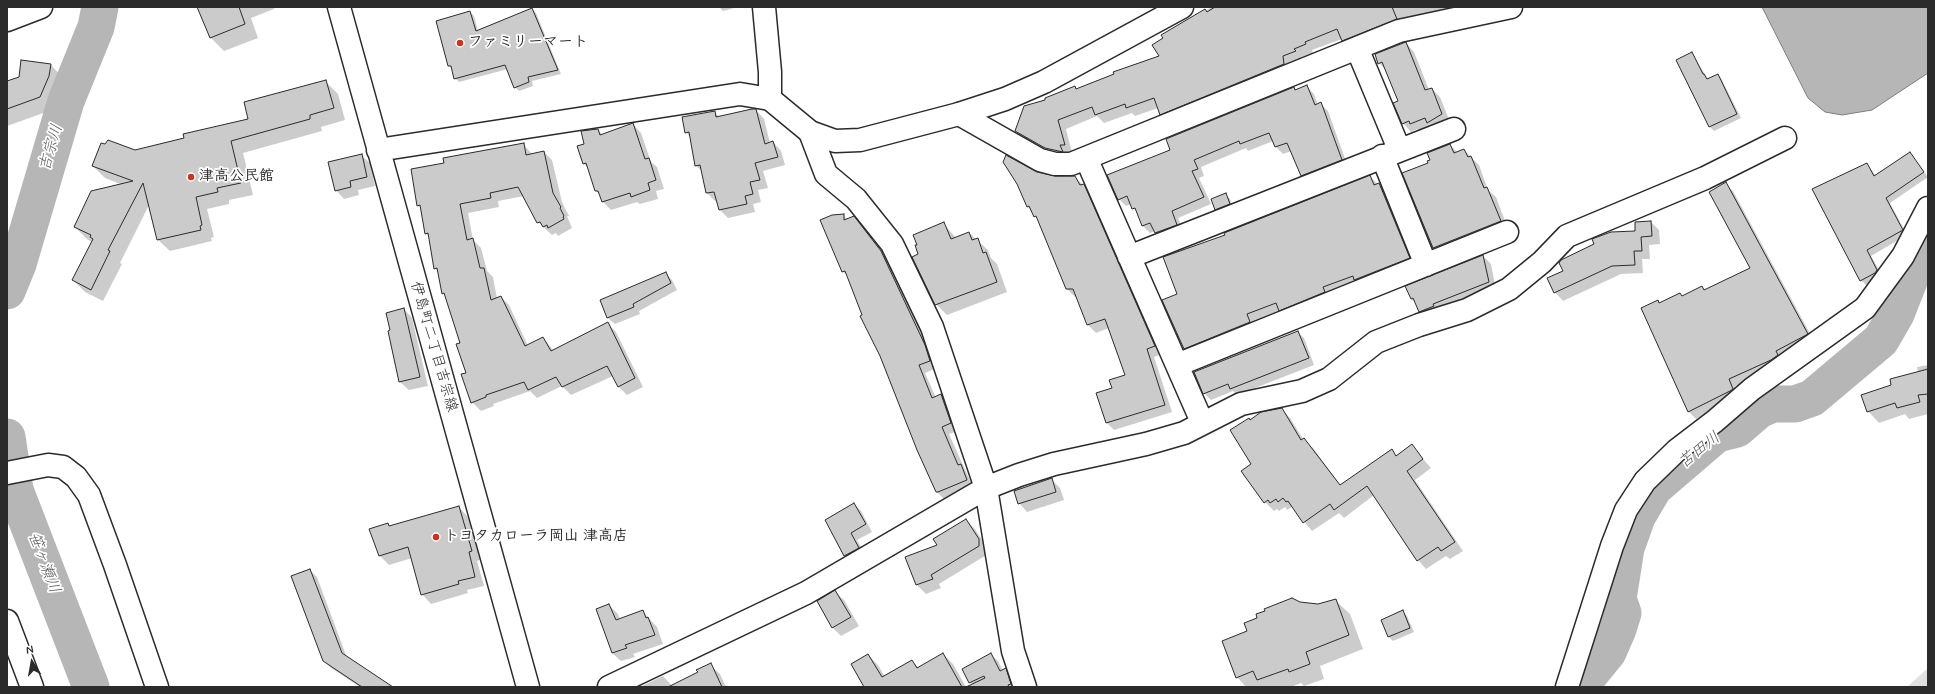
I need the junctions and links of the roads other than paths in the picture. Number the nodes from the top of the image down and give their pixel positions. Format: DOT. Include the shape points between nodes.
graph roads {
  1 [pos="42,7"];
  2 [pos="339,7"];
  3 [pos="764,7"];
  4 [pos="1182,7"];
  5 [pos="1511,7"];
  6 [pos="7,20"];
  7 [pos="1357,48"];
  8 [pos="770,100"];
  9 [pos="959,114"];
  10 [pos="1454,129"];
  11 [pos="810,132"];
  12 [pos="1785,138"];
  13 [pos="378,150"];
  14 [pos="1390,153"];
  15 [pos="1086,158"];
  16 [pos="1928,208"];
  17 [pos="1507,232"];
  18 [pos="1129,256"];
  19 [pos="1426,265"];
  20 [pos="1177,365"];
  21 [pos="1202,422"];
  22 [pos="7,473"];
  23 [pos="986,488"];
  24 [pos="7,621"];
  25 [pos="32,687"];
  26 [pos="157,687"];
  27 [pos="528,687"];
  28 [pos="609,687"];
  29 [pos="1025,687"];
  30 [pos="1566,687"];
  1 -- 6 [label="street"];
  2 -- 13 [label="street, 伊島町二丁目吉宗線"];
  3 -- 8 [label="street"];
  4 -- 9 [label="street" via="1044,82 1005,99"];
  5 -- 7 [label="street" via="1399,31"];
  7 -- 14 [label="street"];
  7 -- 15 [label="street"];
  8 -- 11 [label="street"];
  8 -- 13 [label="street" via="740,94"];
  9 -- 11 [label="street" via="860,140 835,141"];
  9 -- 15 [label="street" via="1040,160 1055,164 1071,164"];
  10 -- 14 [label="street"];
  11 -- 23 [label="street" via="826,174 856,199 892,244 932,327"];
  12 -- 21 [label="street" via="1705,178 1567,236 1509,290 1467,310 1418,325 1376,342 1329,379 1302,391 1241,404"];
  13 -- 27 [label="street, 伊島町二丁目吉宗線"];
  14 -- 18 [label="street"];
  14 -- 19 [label="street"];
  15 -- 18 [label="street"];
  16 -- 30 [label="street" via="1903,256 1865,308 1752,388 1677,450 1645,481 1626,510 1612,546"];
  17 -- 19 [label="street"];
  18 -- 20 [label="street"];
  19 -- 20 [label="street"];
  20 -- 21 [label="street"];
  21 -- 23 [label="street" via="1184,433 1054,464"];
  22 -- 26 [label="street" via="48,465 64,468 76,477 89,495"];
  23 -- 28 [label="street" via="806,593"];
  23 -- 29 [label="street" via="1014,651"];
  24 -- 25 [label="street"];
}
